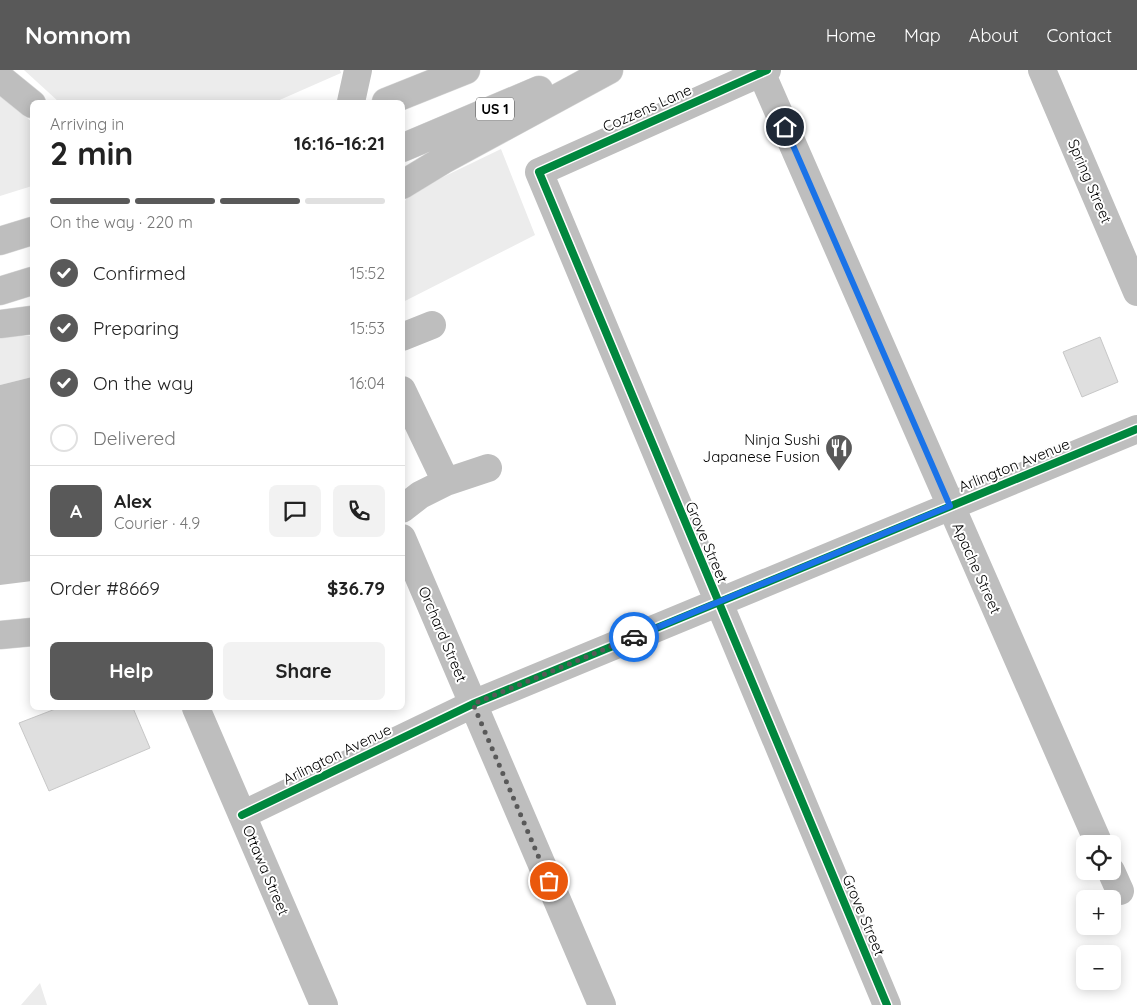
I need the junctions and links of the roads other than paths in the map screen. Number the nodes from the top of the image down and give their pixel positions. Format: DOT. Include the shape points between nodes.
graph roads {
  1 [pos="358,70"];
  2 [pos="587,70"];
  3 [pos="609,70"];
  4 [pos="1042,70"];
  5 [pos="458,71"];
  6 [pos="764,71"];
  7 [pos="0,78"];
  8 [pos="351,100"];
  9 [pos="391,100"];
  10 [pos="30,102"];
  11 [pos="405,147"];
  12 [pos="539,172"];
  13 [pos="405,183"];
  14 [pos="30,232"];
  15 [pos="0,241"];
  16 [pos="30,282"];
  17 [pos="0,291"];
  18 [pos="1137,292"];
  19 [pos="30,320"];
  20 [pos="0,324"];
  21 [pos="432,324"];
  22 [pos="405,336"];
  23 [pos="405,396"];
  24 [pos="1137,429"];
  25 [pos="488,468"];
  26 [pos="446,482"];
  27 [pos="950,506"];
  28 [pos="405,507"];
  29 [pos="405,545"];
  30 [pos="718,602"];
  31 [pos="30,632"];
  32 [pos="0,635"];
  33 [pos="473,704"];
  34 [pos="197,710"];
  35 [pos="242,815"];
  36 [pos="1095,835"];
  37 [pos="324,1005"];
  38 [pos="602,1005"];
  39 [pos="887,1005"];
  1 -- 8 [label="main road"];
  2 -- 11 [label="main road, US 1"];
  3 -- 13 [label="main road"];
  4 -- 18 [label="main road, Spring Street"];
  5 -- 9 [label="main road"];
  6 -- 12 [label="main road, Cozzens Lane"];
  6 -- 27 [label="main road, Apache Street"];
  7 -- 10 [label="main road"];
  12 -- 30 [label="main road, Grove Street"];
  14 -- 15 [label="main road"];
  16 -- 17 [label="main road"];
  19 -- 20 [label="main road"];
  21 -- 22 [label="main road"];
  23 -- 26 [label="main road"];
  24 -- 27 [label="main road, Arlington Avenue"];
  25 -- 26 [label="main road"];
  26 -- 28 [label="main road"];
  27 -- 30 [label="main road, Arlington Avenue"];
  27 -- 36 [label="main road, Apache Street"];
  29 -- 33 [label="main road, Orchard Street"];
  30 -- 33 [label="main road, Arlington Avenue"];
  30 -- 39 [label="main road, Grove Street"];
  31 -- 32 [label="main road"];
  33 -- 35 [label="main road, Arlington Avenue"];
  33 -- 38 [label="main road, Orchard Street"];
  34 -- 35 [label="main road, Ottawa Street"];
  35 -- 37 [label="main road, Ottawa Street"];
}
